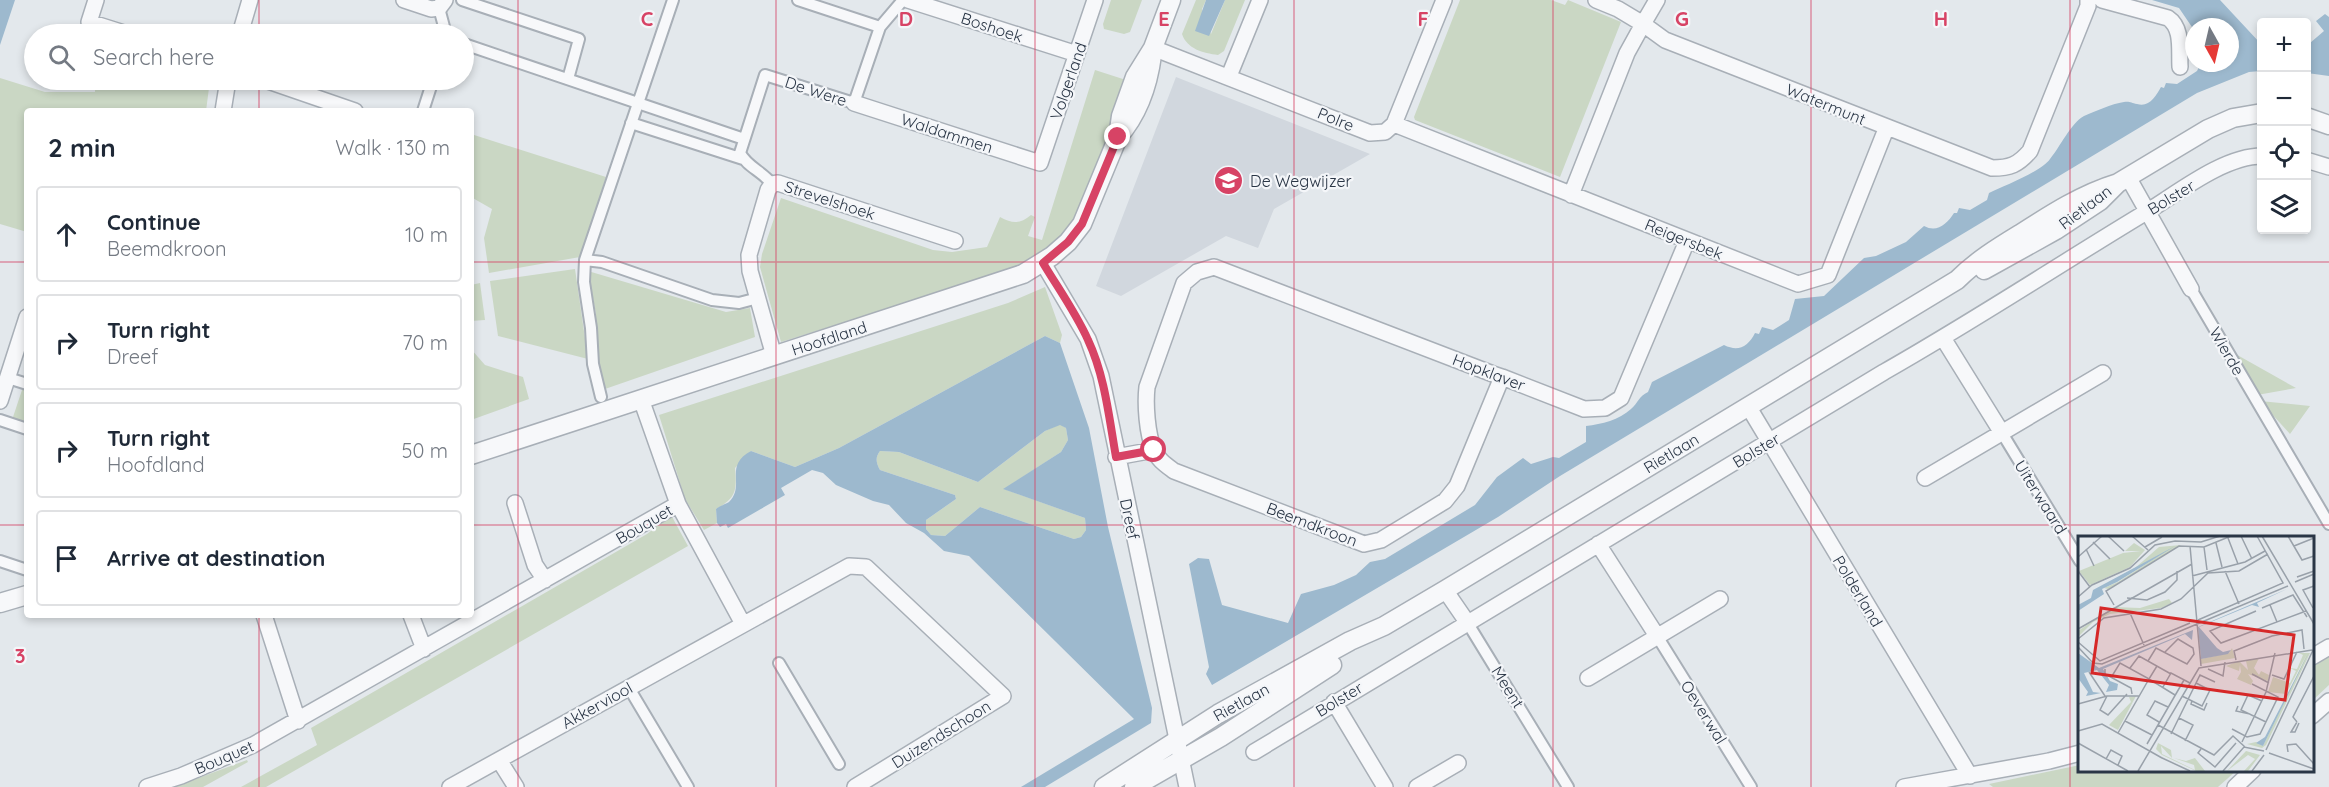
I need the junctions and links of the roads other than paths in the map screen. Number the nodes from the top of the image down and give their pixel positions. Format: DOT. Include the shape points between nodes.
graph roads {
  1 [pos="96,0"];
  2 [pos="250,0"];
  3 [pos="404,0"];
  4 [pos="462,0"];
  5 [pos="673,0"];
  6 [pos="798,0"];
  7 [pos="905,0"];
  8 [pos="1095,0"];
  9 [pos="1171,0"];
  10 [pos="1260,0"];
  11 [pos="1444,0"];
  12 [pos="1596,0"];
  13 [pos="1657,0"];
  14 [pos="2088,0"];
  15 [pos="2102,0"];
  16 [pos="442,4"];
  17 [pos="88,24"];
  18 [pos="243,24"];
  19 [pos="445,24"];
  20 [pos="1643,24"];
  21 [pos="880,27"];
  22 [pos="474,47"];
  23 [pos="1153,48"];
  24 [pos="1077,54"];
  25 [pos="2180,67"];
  26 [pos="1228,76"];
  27 [pos="568,79"];
  28 [pos="226,90"];
  29 [pos="294,90"];
  30 [pos="430,90"];
  31 [pos="639,103"];
  32 [pos="854,103"];
  33 [pos="223,108"];
  34 [pos="346,108"];
  35 [pos="424,108"];
  36 [pos="2257,114"];
  37 [pos="2311,118"];
  38 [pos="631,123"];
  39 [pos="1394,124"];
  40 [pos="2329,125"];
  41 [pos="1886,129"];
  42 [pos="744,139"];
  43 [pos="2257,156"];
  44 [pos="743,159"];
  45 [pos="2311,161"];
  46 [pos="1040,163"];
  47 [pos="2329,167"];
  48 [pos="2123,180"];
  49 [pos="772,184"];
  50 [pos="1571,195"];
  51 [pos="2147,212"];
  52 [pos="956,241"];
  53 [pos="1687,241"];
  54 [pos="585,260"];
  55 [pos="1043,263"];
  56 [pos="2191,289"];
  57 [pos="758,298"];
  58 [pos="24,327"];
  59 [pos="1944,338"];
  60 [pos="774,356"];
  61 [pos="2103,373"];
  62 [pos="1502,377"];
  63 [pos="8,378"];
  64 [pos="24,383"];
  65 [pos="601,397"];
  66 [pos="641,399"];
  67 [pos="0,401"];
  68 [pos="1748,406"];
  69 [pos="0,420"];
  70 [pos="24,428"];
  71 [pos="2002,433"];
  72 [pos="1769,442"];
  73 [pos="1154,450"];
  74 [pos="474,454"];
  75 [pos="1116,457"];
  76 [pos="1925,478"];
  77 [pos="515,503"];
  78 [pos="678,504"];
  79 [pos="2329,524"];
  80 [pos="1598,544"];
  81 [pos="2078,558"];
  82 [pos="0,561"];
  83 [pos="24,569"];
  84 [pos="878,577"];
  85 [pos="545,580"];
  86 [pos="1445,590"];
  87 [pos="24,596"];
  88 [pos="1720,599"];
  89 [pos="0,603"];
  90 [pos="265,618"];
  91 [pos="412,618"];
  92 [pos="1467,622"];
  93 [pos="743,624"];
  94 [pos="1384,626"];
  95 [pos="1657,636"];
  96 [pos="2329,647"];
  97 [pos="424,649"];
  98 [pos="2314,656"];
  99 [pos="779,663"];
  100 [pos="1588,678"];
  101 [pos="629,688"];
  102 [pos="2329,701"];
  103 [pos="1334,702"];
  104 [pos="2314,715"];
  105 [pos="298,721"];
  106 [pos="1176,740"];
  107 [pos="1254,752"];
  108 [pos="2078,753"];
  109 [pos="499,760"];
  110 [pos="1181,760"];
  111 [pos="1458,763"];
  112 [pos="839,764"];
  113 [pos="2252,772"];
  114 [pos="1970,776"];
  115 [pos="147,787"];
  116 [pos="450,787"];
  117 [pos="516,787"];
  118 [pos="688,787"];
  119 [pos="855,787"];
  120 [pos="1104,787"];
  121 [pos="1134,787"];
  122 [pos="1187,787"];
  123 [pos="1385,787"];
  124 [pos="1417,787"];
  125 [pos="1568,787"];
  126 [pos="1751,787"];
  127 [pos="1904,787"];
  128 [pos="2235,787"];
  1 -- 17 [label="street"];
  2 -- 18 [label="street"];
  3 -- 16 [label="street" via="431,9"];
  4 -- 27 [label="street" via="579,39"];
  5 -- 31 [label="street"];
  6 -- 21 [label="street"];
  7 -- 21 [label="street, De Were"];
  7 -- 24 [label="street, Boshoek"];
  8 -- 24 [label="street, Volgerland"];
  9 -- 23 [label="street, Hoofdland"];
  10 -- 26 [label="street"];
  11 -- 39 [label="street"];
  12 -- 20 [label="street, Watermunt"];
  13 -- 20 [label="street"];
  14 -- 41 [label="street, Watermunt" via="2030,152 2015,165 1992,168"];
  15 -- 25 [label="street" via="2175,23"];
  16 -- 19 [label="street"];
  20 -- 41 [label="street, Watermunt" via="1665,40"];
  20 -- 50 [label="street" via="1627,53"];
  21 -- 32 [label="street, De Were"];
  22 -- 27 [label="street"];
  23 -- 26 [label="street, Polre"];
  23 -- 55 [label="street, Hoofdland" via="1135,77 1118,137 1082,224"];
  24 -- 46 [label="street, Volgerland"];
  26 -- 39 [label="street, Polre" via="1370,133 1385,132"];
  27 -- 31 [label="street"];
  28 -- 33 [label="street"];
  29 -- 34 [label="street"];
  30 -- 35 [label="street"];
  31 -- 38 [label="street"];
  31 -- 42 [label="street"];
  32 -- 42 [label="street, De Were" via="765,75"];
  32 -- 46 [label="street, Waldammen"];
  36 -- 48 [label="street, Rietlaan" via="2214,126"];
  37 -- 40 [label="street"];
  38 -- 44 [label="street"];
  38 -- 54 [label="street"];
  39 -- 50 [label="street, Reigersbek"];
  41 -- 53 [label="street, Reigersbek" via="1828,275 1798,284"];
  42 -- 44 [label="street, De Were" via="740,153"];
  43 -- 51 [label="street, Bolster" via="2220,167"];
  44 -- 49 [label="street"];
  45 -- 47 [label="street"];
  48 -- 51 [label="street, Wierde"];
  48 -- 68 [label="street, Rietlaan" via="2100,201 2056,230 1978,273 1957,280"];
  49 -- 52 [label="street, Strevelshoek"];
  49 -- 57 [label="street, Strevelshoek" via="749,255"];
  50 -- 53 [label="street, Reigersbek"];
  51 -- 56 [label="street, Wierde"];
  51 -- 59 [label="street, Bolster"];
  53 -- 62 [label="street, Hopklaver" via="1621,398 1605,408 1584,410"];
  54 -- 57 [label="street" via="602,262 712,300 739,303"];
  54 -- 65 [label="street" via="593,364"];
  55 -- 60 [label="street, Hoofdland" via="1023,274"];
  55 -- 75 [label="street, Dreef" via="1095,356"];
  56 -- 79 [label="street, Wierde"];
  57 -- 60 [label="street, Strevelshoek"];
  58 -- 63 [label="street"];
  59 -- 71 [label="street, Uiterwaard"];
  59 -- 72 [label="street, Bolster"];
  60 -- 66 [label="street, Hoofdland"];
  61 -- 71 [label="street"];
  62 -- 73 [label="street, Beemdkroon" via="1457,486 1445,501 1381,540 1364,544 1174,471"];
  62 -- 73 [label="street, Hopklaver" via="1214,267 1197,272 1184,283 1148,387 1145,402"];
  63 -- 64 [label="street"];
  63 -- 67 [label="street"];
  66 -- 74 [label="street, Hoofdland"];
  66 -- 78 [label="street, Bouquet"];
  68 -- 72 [label="street, Polderland"];
  68 -- 86 [label="street, Rietlaan"];
  69 -- 70 [label="street"];
  71 -- 76 [label="street"];
  71 -- 81 [label="street, Uiterwaard"];
  72 -- 80 [label="street, Bolster"];
  72 -- 114 [label="street, Polderland"];
  73 -- 75 [label="street"];
  75 -- 106 [label="street, Dreef"];
  77 -- 85 [label="street" via="536,566"];
  78 -- 85 [label="street, Bouquet"];
  78 -- 93 [label="street"];
  80 -- 92 [label="street, Bolster"];
  80 -- 95 [label="street, Oeverwal"];
  82 -- 83 [label="street"];
  84 -- 93 [label="street, Akkerviool" via="866,567 849,566"];
  84 -- 119 [label="street, Duizendschoon" via="1003,696"];
  85 -- 97 [label="street, Bouquet"];
  86 -- 92 [label="street, Meent"];
  86 -- 94 [label="street, Rietlaan"];
  87 -- 89 [label="street"];
  88 -- 95 [label="street"];
  90 -- 105 [label="street"];
  91 -- 97 [label="street"];
  92 -- 103 [label="street, Bolster"];
  92 -- 125 [label="street, Meent"];
  93 -- 101 [label="street, Akkerviool"];
  94 -- 106 [label="street, Rietlaan" via="1350,641"];
  94 -- 110 [label="street, Rietlaan" via="1355,650"];
  95 -- 100 [label="street"];
  95 -- 126 [label="street, Oeverwal"];
  96 -- 98 [label="street"];
  97 -- 105 [label="street, Bouquet"];
  99 -- 112 [label="street"];
  101 -- 109 [label="street, Akkerviool"];
  101 -- 118 [label="street"];
  102 -- 104 [label="street"];
  103 -- 107 [label="street, Bolster"];
  103 -- 123 [label="street"];
  105 -- 115 [label="street, Bouquet" via="253,746"];
  106 -- 110 [label="street, Dreef"];
  106 -- 120 [label="street, Rietlaan"];
  108 -- 114 [label="street"];
  109 -- 116 [label="street, Akkerviool"];
  109 -- 117 [label="street"];
  110 -- 121 [label="street, Rietlaan"];
  110 -- 122 [label="street, Dreef"];
  111 -- 124 [label="street"];
  113 -- 128 [label="street"];
  114 -- 127 [label="street"];
}
